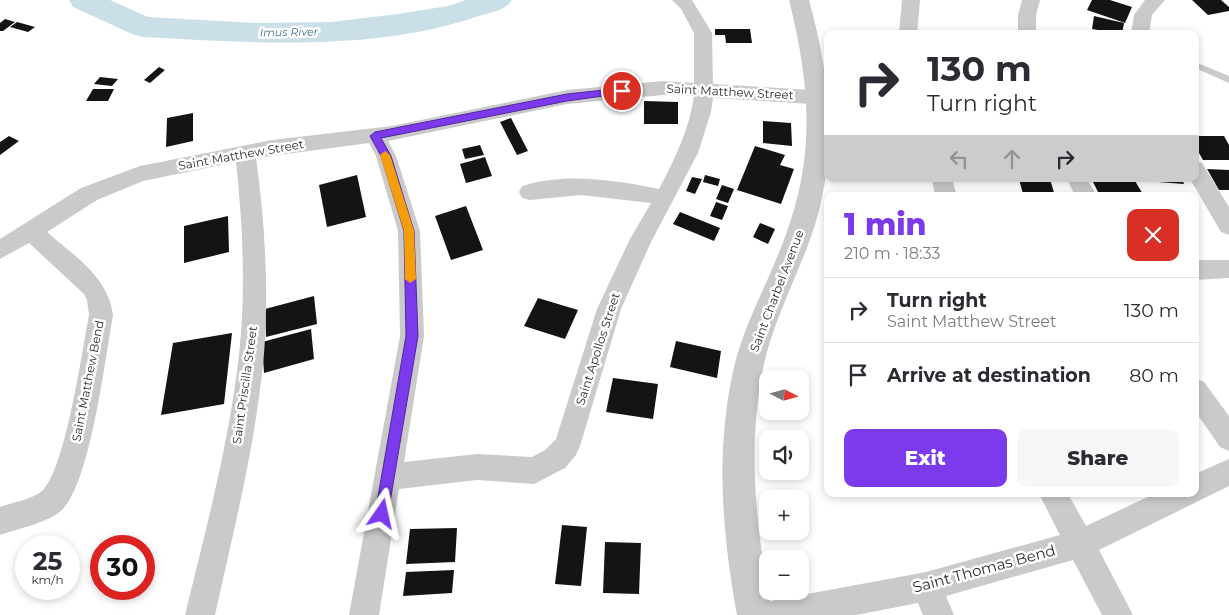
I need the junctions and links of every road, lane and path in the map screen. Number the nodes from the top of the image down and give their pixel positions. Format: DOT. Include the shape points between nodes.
graph roads {
  1 [pos="681,0"];
  2 [pos="799,0"];
  3 [pos="911,0"];
  4 [pos="1031,0"];
  5 [pos="1156,0"];
  6 [pos="908,30"];
  7 [pos="1027,30"];
  8 [pos="1139,30"];
  9 [pos="1199,67"];
  10 [pos="1229,80"];
  11 [pos="704,90"];
  12 [pos="824,98"];
  13 [pos="375,136"];
  14 [pos="245,152"];
  15 [pos="1199,176"];
  16 [pos="530,192"];
  17 [pos="666,198"];
  18 [pos="1229,226"];
  19 [pos="30,230"];
  20 [pos="0,250"];
  21 [pos="1229,268"];
  22 [pos="1199,270"];
  23 [pos="1199,396"];
  24 [pos="1229,438"];
  25 [pos="1229,472"];
  26 [pos="389,477"];
  27 [pos="1199,487"];
  28 [pos="1055,497"];
  29 [pos="1178,497"];
  30 [pos="0,520"];
  31 [pos="1079,544"];
  32 [pos="926,587"];
  33 [pos="200,615"];
  34 [pos="364,615"];
  35 [pos="755,615"];
  36 [pos="775,615"];
  37 [pos="939,615"];
  38 [pos="1118,615"];
  1 -- 11 [label="street, Saint Apollos Street" via="703,33"];
  2 -- 12 [label="street, Saint Charbel Avenue"];
  3 -- 6 [label="street"];
  4 -- 7 [label="street"];
  5 -- 8 [label="street" via="1138,24"];
  9 -- 10 [label="lane"];
  11 -- 12 [label="street, Saint Matthew Street"];
  11 -- 13 [label="street, Saint Matthew Street" via="663,88 567,97"];
  11 -- 17 [label="street, Saint Apollos Street" via="701,112 688,153"];
  12 -- 35 [label="street, Saint Charbel Avenue" via="821,144 812,194 799,235 766,314 752,358 741,417 738,494 745,568"];
  13 -- 14 [label="street, Saint Matthew Street"];
  13 -- 26 [label="street" via="386,156 409,231 412,336"];
  14 -- 19 [label="street, Saint Matthew Street" via="140,174 89,194"];
  14 -- 33 [label="street, Saint Priscilla Street" via="253,219 254,316 249,372 239,439"];
  15 -- 18 [label="street"];
  16 -- 17 [label="street" via="552,187 595,186"];
  17 -- 26 [label="street, Saint Apollos Street" via="641,238 609,309 567,446 555,459 534,471 477,467"];
  19 -- 20 [label="street, Saint Matthew Street"];
  19 -- 30 [label="street, Saint Matthew Bend" via="92,287 99,299 101,315 73,456 60,488 53,499"];
  21 -- 22 [label="street"];
  23 -- 24 [label="street"];
  25 -- 27 [label="street"];
  26 -- 34 [label="street"];
  28 -- 31 [label="street"];
  29 -- 31 [label="street, Saint Thomas Bend"];
  31 -- 32 [label="street, Saint Thomas Bend"];
  31 -- 38 [label="street"];
  32 -- 36 [label="street, Saint Thomas Bend"];
  32 -- 37 [label="street"];
}
